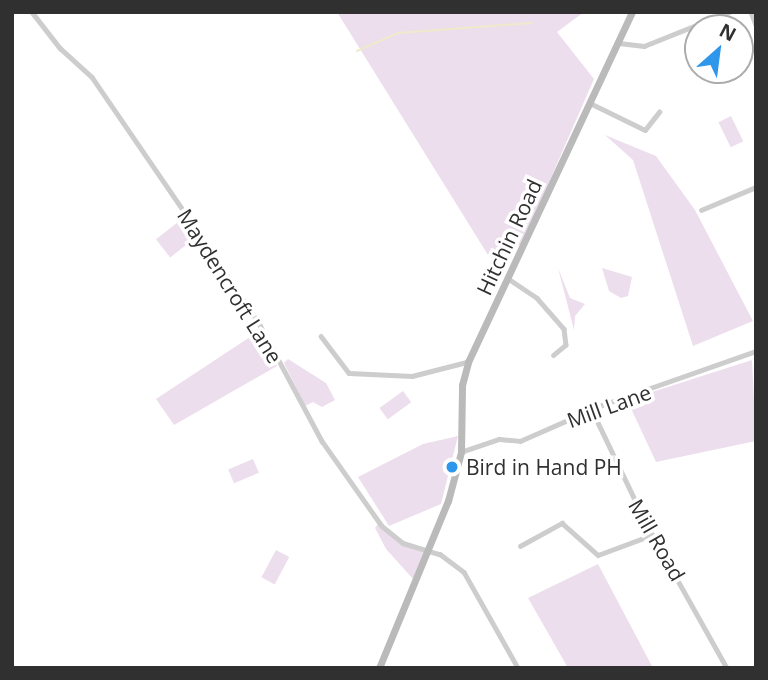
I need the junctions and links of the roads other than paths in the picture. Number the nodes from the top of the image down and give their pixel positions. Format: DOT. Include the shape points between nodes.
graph roads {
  1 [pos="32,12"];
  2 [pos="632,12"];
  3 [pos="729,12"];
  4 [pos="751,12"];
  5 [pos="756,24"];
  6 [pos="619,43"];
  7 [pos="589,103"];
  8 [pos="659,112"];
  9 [pos="756,187"];
  10 [pos="701,210"];
  11 [pos="509,279"];
  12 [pos="321,335"];
  13 [pos="756,351"];
  14 [pos="554,355"];
  15 [pos="468,362"];
  16 [pos="592,410"];
  17 [pos="461,452"];
  18 [pos="652,535"];
  19 [pos="520,547"];
  20 [pos="429,550"];
  21 [pos="379,668"];
  22 [pos="518,668"];
  23 [pos="727,668"];
  1 -- 20 [label="street, Maydencroft Lane" via="60,48 92,77 194,226 260,326 323,443 382,526 403,543"];
  2 -- 6 [label="street, Hitchin Road"];
  3 -- 6 [label="street" via="644,46"];
  4 -- 5 [label="street"];
  6 -- 7 [label="street, Hitchin Road"];
  7 -- 8 [label="street" via="645,130"];
  7 -- 11 [label="street, Hitchin Road"];
  9 -- 10 [label="street"];
  11 -- 14 [label="street" via="537,298 565,329 566,345"];
  11 -- 15 [label="street, Hitchin Road"];
  12 -- 15 [label="street" via="349,373 412,376"];
  13 -- 16 [label="street, Mill Lane"];
  15 -- 17 [label="street, Hitchin Road"];
  16 -- 17 [label="street, Mill Lane" via="520,441 499,439"];
  16 -- 18 [label="street, Mill Road"];
  17 -- 20 [label="street, Hitchin Road"];
  18 -- 19 [label="street" via="598,555 562,523"];
  18 -- 23 [label="street, Mill Road"];
  20 -- 21 [label="street, Hitchin Road"];
  20 -- 22 [label="street, Maydencroft Lane" via="464,572"];
}
